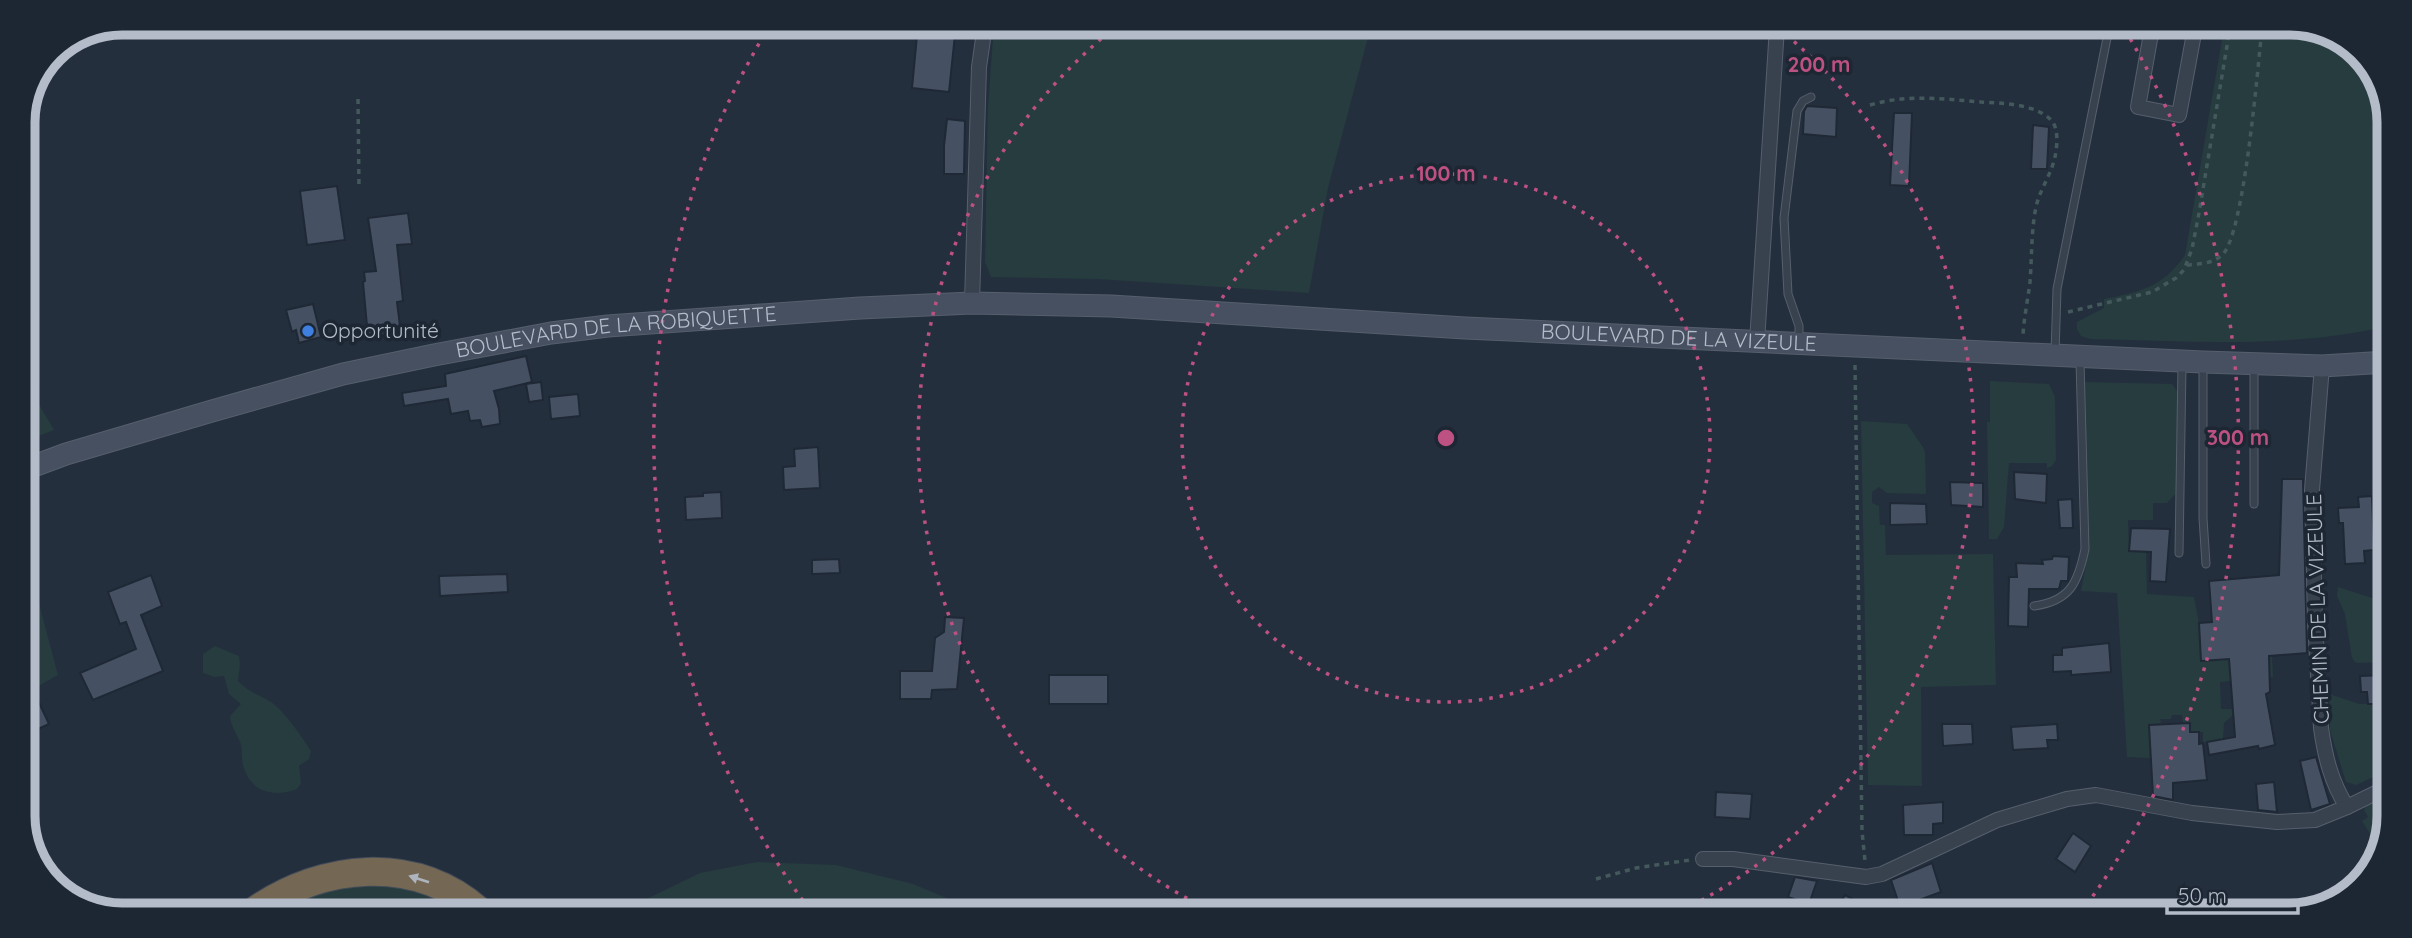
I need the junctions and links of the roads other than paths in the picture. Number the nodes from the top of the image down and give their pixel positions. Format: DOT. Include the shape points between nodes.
graph roads {
  1 [pos="984,35"];
  2 [pos="1776,35"];
  3 [pos="2108,35"];
  4 [pos="2151,35"];
  5 [pos="2194,35"];
  6 [pos="1811,97"];
  7 [pos="972,303"];
  8 [pos="1757,342"];
  9 [pos="1799,344"];
  10 [pos="2055,356"];
  11 [pos="2081,356"];
  12 [pos="2193,362"];
  13 [pos="2377,363"];
  14 [pos="2254,364"];
  15 [pos="2322,366"];
  16 [pos="35,466"];
  17 [pos="2253,504"];
  18 [pos="2179,553"];
  19 [pos="2206,564"];
  20 [pos="2034,606"];
  21 [pos="2377,792"];
  22 [pos="2347,807"];
  23 [pos="1703,859"];
  24 [pos="267,903"];
  25 [pos="468,903"];
  1 -- 7 [label="street"];
  2 -- 8 [label="street"];
  3 -- 10 [label="lane" via="2057,289"];
  4 -- 5 [label="street" via="2138,107 2179,116"];
  6 -- 9 [label="lane" via="1797,111 1784,218 1788,294 1799,326"];
  7 -- 8 [label="main road, BOULEVARD DE LA VIZEULE" via="1111,306"];
  7 -- 16 [label="main road, BOULEVARD DE LA ROBIQUETTE" via="672,320 551,333 343,374"];
  8 -- 9 [label="main road, BOULEVARD DE LA VIZEULE"];
  9 -- 10 [label="main road, BOULEVARD DE LA VIZEULE"];
  10 -- 11 [label="main road, BOULEVARD DE LA VIZEULE"];
  11 -- 12 [label="main road, BOULEVARD DE LA VIZEULE"];
  11 -- 20 [label="lane" via="2085,549 2073,586 2052,603"];
  12 -- 14 [label="main road, BOULEVARD DE LA VIZEULE"];
  12 -- 18 [label="lane"];
  12 -- 19 [label="lane"];
  13 -- 15 [label="main road, BOULEVARD DE LA VIZEULE"];
  14 -- 15 [label="main road, BOULEVARD DE LA VIZEULE"];
  14 -- 17 [label="lane"];
  15 -- 22 [label="street, CHEMIN DE LA VIZEULE" via="2312,490 2316,635 2325,751 2337,792"];
  21 -- 22 [label="street"];
  22 -- 23 [label="street" via="2315,820 2277,821 2192,813 2096,794 1997,820 1867,877"];
  25 -- 24 [label="highway, one-way" via="426,881 398,873 360,871 321,878"];
}
